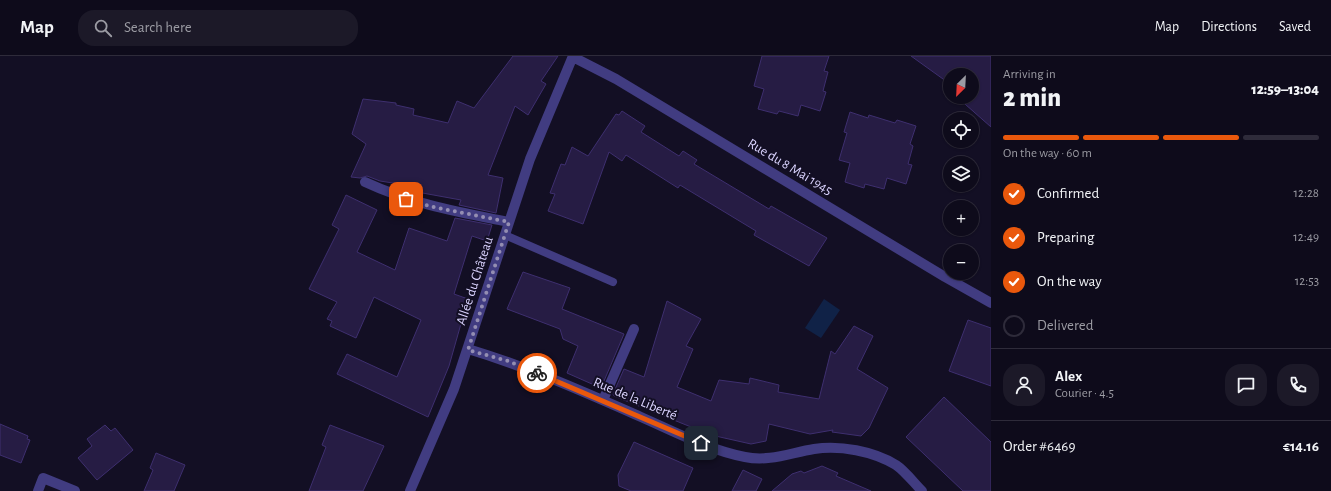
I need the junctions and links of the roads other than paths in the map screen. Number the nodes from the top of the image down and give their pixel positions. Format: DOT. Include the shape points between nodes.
graph roads {
  1 [pos="573,56"];
  2 [pos="365,182"];
  3 [pos="509,222"];
  4 [pos="505,235"];
  5 [pos="613,282"];
  6 [pos="991,303"];
  7 [pos="634,329"];
  8 [pos="468,350"];
  9 [pos="603,400"];
  10 [pos="38,491"];
  11 [pos="75,491"];
  12 [pos="410,491"];
  13 [pos="922,491"];
  1 -- 3 [label="street, Allée du Château" via="530,159"];
  1 -- 6 [label="street, Rue du 8 Mai 1945" via="616,79"];
  2 -- 3 [label="street" via="393,195 433,207"];
  3 -- 4 [label="street, Allée du Château"];
  4 -- 5 [label="lane"];
  4 -- 8 [label="street, Allée du Château"];
  7 -- 9 [label="street"];
  8 -- 9 [label="street, Rue de la Liberté" via="508,361"];
  8 -- 12 [label="street, Allée du Château"];
  9 -- 13 [label="street, Rue de la Liberté" via="715,449 746,458 770,459 815,449 841,448 869,454 896,466"];
  10 -- 11 [label="street" via="43,478"];
}
